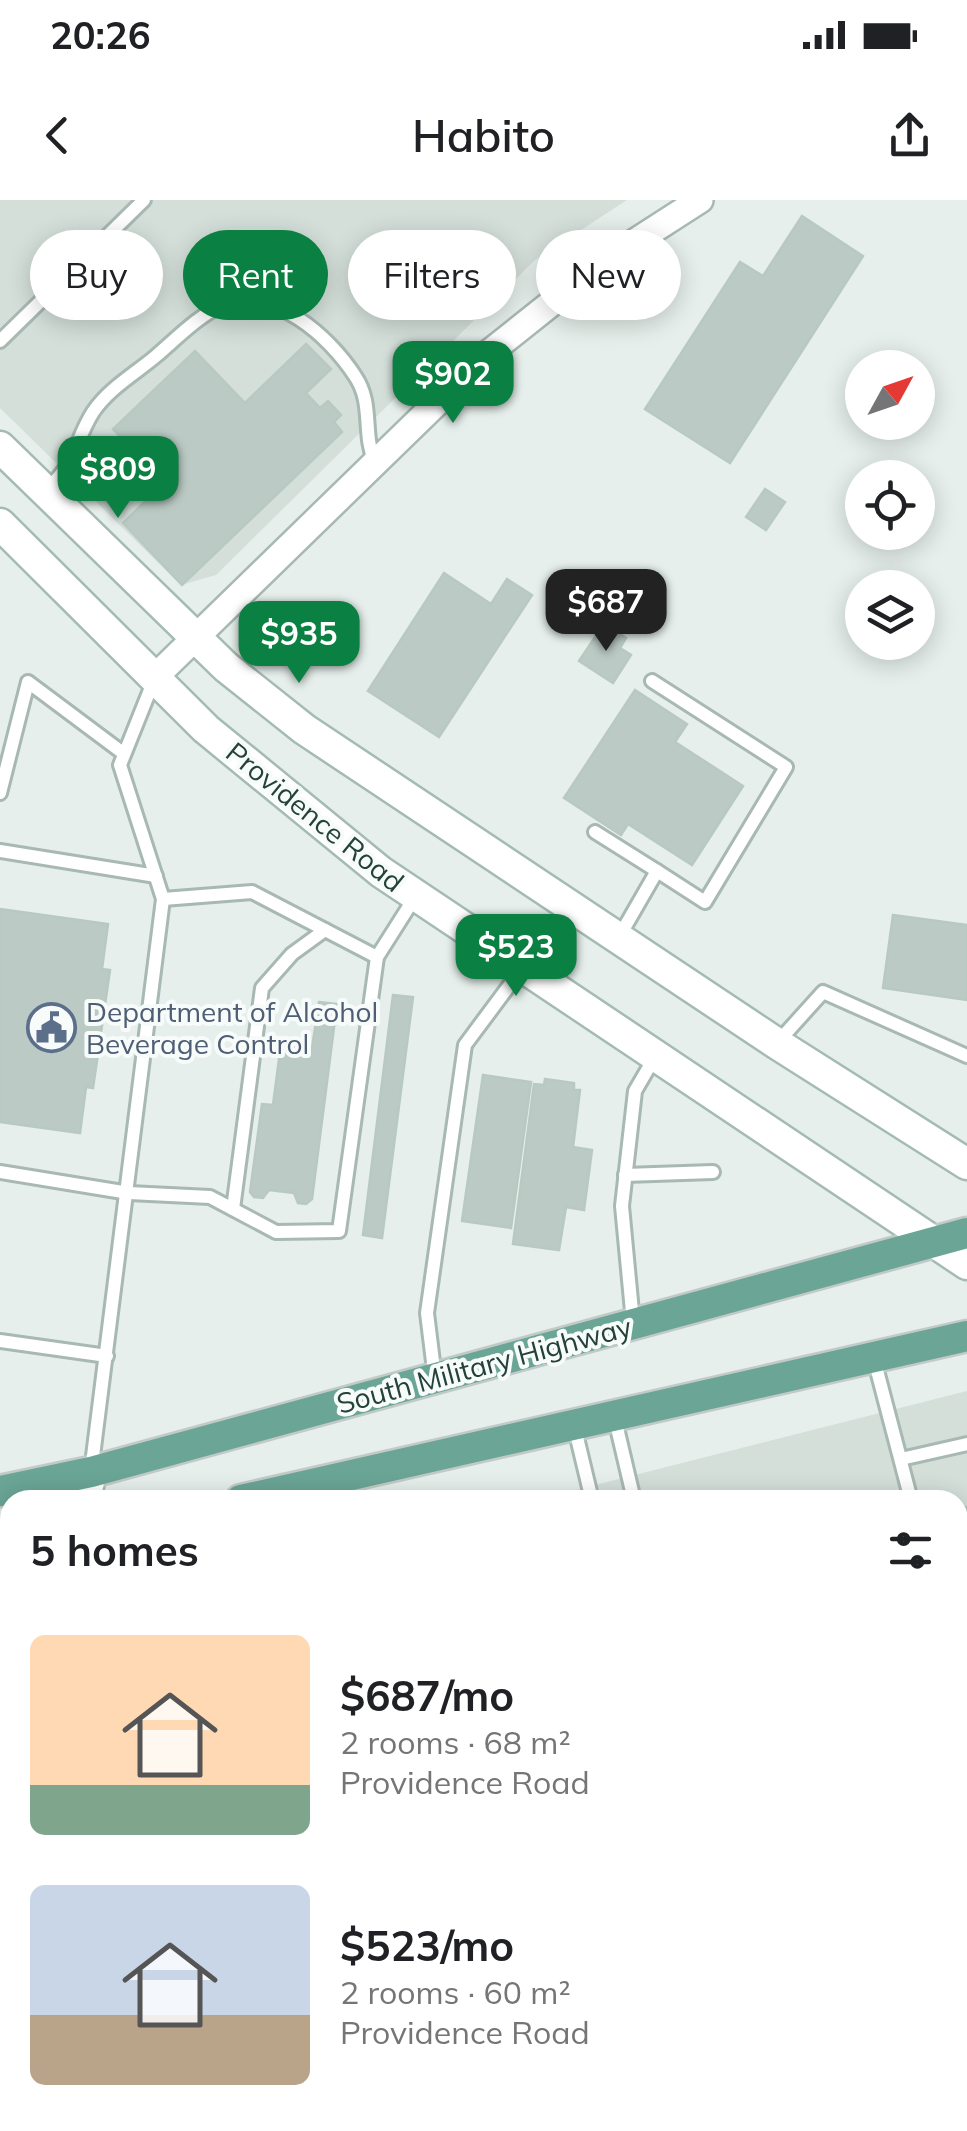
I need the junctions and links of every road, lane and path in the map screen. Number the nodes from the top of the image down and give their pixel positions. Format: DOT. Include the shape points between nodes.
graph roads {
  1 [pos="144,200"];
  2 [pos="700,200"];
  3 [pos="0,341"];
  4 [pos="0,446"];
  5 [pos="375,464"];
  6 [pos="45,491"];
  7 [pos="0,524"];
  8 [pos="196,638"];
  9 [pos="154,678"];
  10 [pos="652,681"];
  11 [pos="123,752"];
  12 [pos="0,793"];
  13 [pos="594,832"];
  14 [pos="0,851"];
  15 [pos="657,872"];
  16 [pos="156,876"];
  17 [pos="416,896"];
  18 [pos="163,898"];
  19 [pos="325,930"];
  20 [pos="619,937"];
  21 [pos="377,957"];
  22 [pos="523,967"];
  23 [pos="776,1044"];
  24 [pos="656,1055"];
  25 [pos="967,1056"];
  26 [pos="967,1164"];
  27 [pos="0,1172"];
  28 [pos="713,1172"];
  29 [pos="625,1175"];
  30 [pos="129,1194"];
  31 [pos="234,1209"];
  32 [pos="967,1232"];
  33 [pos="935,1243"];
  34 [pos="967,1264"];
  35 [pos="633,1325"];
  36 [pos="967,1336"];
  37 [pos="0,1342"];
  38 [pos="107,1356"];
  39 [pos="874,1356"];
  40 [pos="435,1379"];
  41 [pos="614,1414"];
  42 [pos="574,1422"];
  43 [pos="967,1444"];
  44 [pos="901,1459"];
  45 [pos="88,1486"];
  46 [pos="18,1490"];
  47 [pos="284,1490"];
  48 [pos="590,1490"];
  49 [pos="632,1490"];
  50 [pos="909,1490"];
  1 -- 3 [label="lane"];
  2 -- 5 [label="street" via="548,303"];
  4 -- 6 [label="main road"];
  5 -- 6 [label="lane" via="364,438 367,402 356,376 307,325 249,300 223,305 200,320 108,396 94,411 74,459"];
  5 -- 8 [label="street"];
  6 -- 8 [label="main road"];
  7 -- 9 [label="main road, Providence Road"];
  8 -- 9 [label="street"];
  8 -- 20 [label="main road" via="304,728"];
  9 -- 11 [label="lane"];
  9 -- 17 [label="main road, Providence Road" via="291,803"];
  10 -- 15 [label="lane" via="786,767 704,902"];
  11 -- 12 [label="lane" via="28,682"];
  11 -- 16 [label="lane" via="120,765"];
  13 -- 15 [label="lane"];
  14 -- 16 [label="lane"];
  15 -- 20 [label="lane"];
  16 -- 18 [label="lane"];
  17 -- 21 [label="lane"];
  17 -- 22 [label="main road, Providence Road"];
  18 -- 19 [label="lane" via="252,892"];
  18 -- 30 [label="lane"];
  19 -- 21 [label="lane"];
  19 -- 31 [label="lane" via="262,988"];
  20 -- 23 [label="main road"];
  21 -- 31 [label="lane" via="338,1231 276,1232"];
  22 -- 24 [label="main road, Providence Road"];
  22 -- 40 [label="lane" via="465,1045 427,1313"];
  23 -- 25 [label="lane" via="823,992"];
  23 -- 26 [label="main road"];
  24 -- 29 [label="lane" via="635,1091"];
  24 -- 33 [label="main road, Providence Road"];
  27 -- 30 [label="lane"];
  28 -- 29 [label="lane"];
  29 -- 35 [label="lane"];
  30 -- 31 [label="lane" via="210,1196"];
  30 -- 38 [label="lane"];
  32 -- 33 [label="main road, South Military Highway"];
  33 -- 34 [label="main road, Providence Road"];
  33 -- 35 [label="main road, South Military Highway"];
  35 -- 40 [label="main road, South Military Highway"];
  36 -- 39 [label="main road"];
  37 -- 38 [label="lane"];
  38 -- 45 [label="lane"];
  39 -- 41 [label="main road"];
  39 -- 44 [label="lane"];
  40 -- 45 [label="main road, South Military Highway"];
  41 -- 42 [label="main road"];
  41 -- 49 [label="lane"];
  42 -- 47 [label="main road"];
  42 -- 48 [label="lane"];
  43 -- 44 [label="lane"];
  44 -- 50 [label="lane"];
  45 -- 46 [label="main road, South Military Highway"];
}
